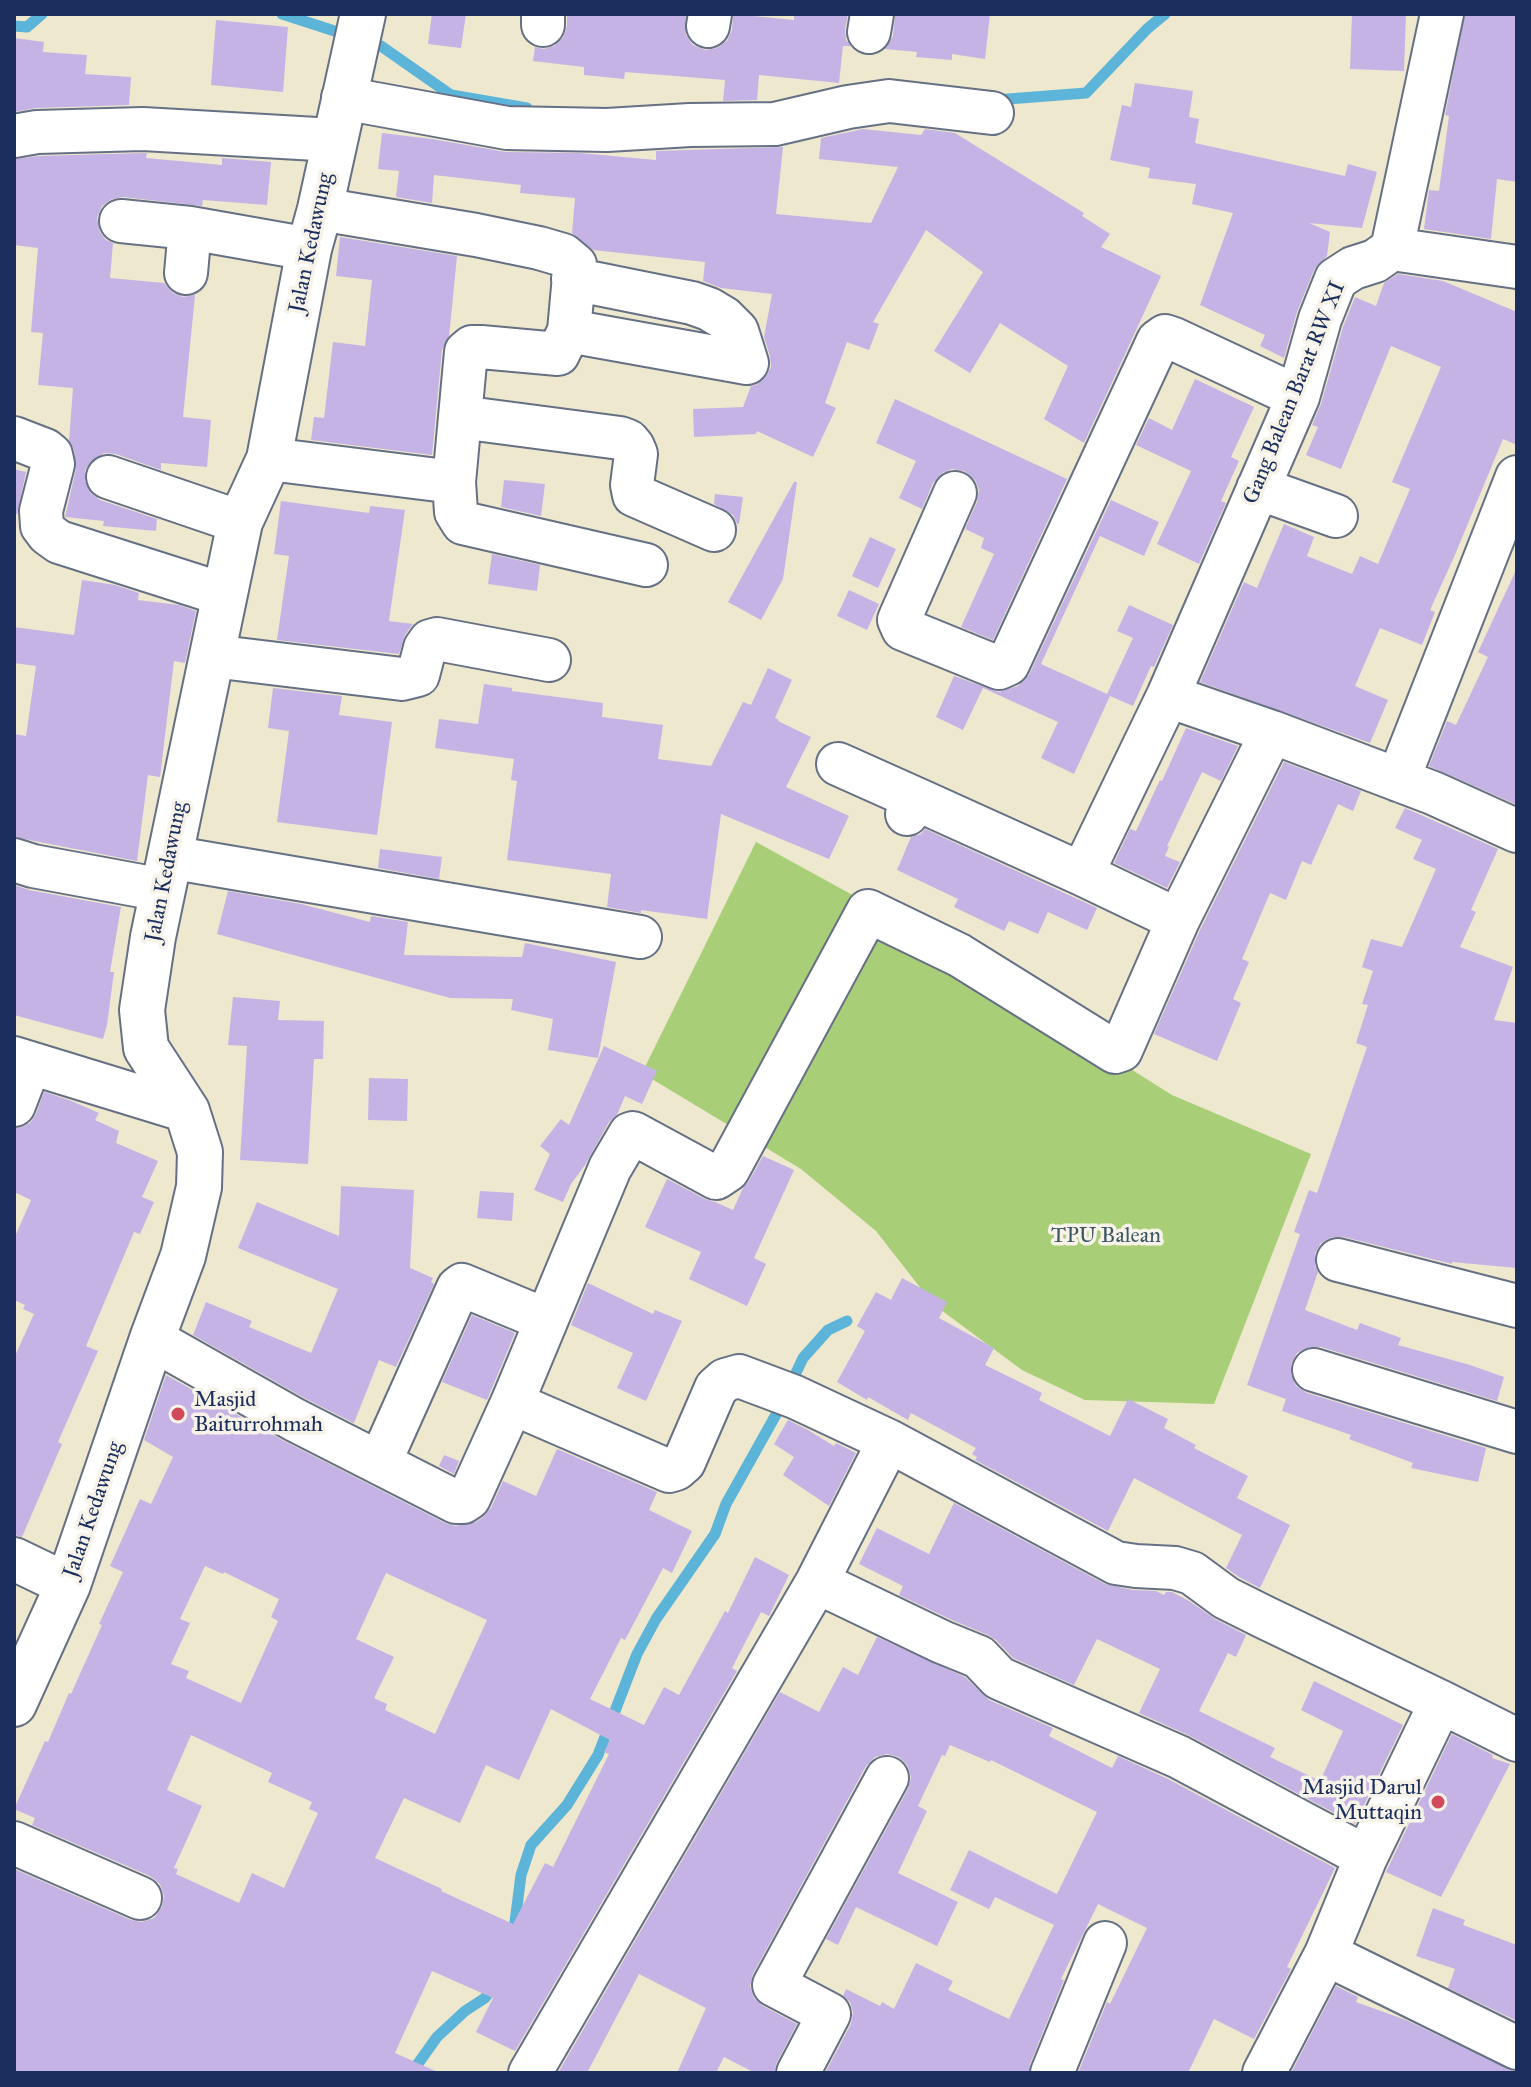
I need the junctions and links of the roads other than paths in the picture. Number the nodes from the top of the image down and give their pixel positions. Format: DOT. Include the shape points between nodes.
graph roads {
  1 [pos="1442,14"];
  2 [pos="359,30"];
  3 [pos="992,113"];
  4 [pos="339,119"];
  5 [pos="14,136"];
  6 [pos="121,221"];
  7 [pos="190,228"];
  8 [pos="314,229"];
  9 [pos="1392,249"];
  10 [pos="1517,267"];
  11 [pos="186,273"];
  12 [pos="573,279"];
  13 [pos="569,331"];
  14 [pos="1298,397"];
  15 [pos="460,417"];
  16 [pos="14,438"];
  17 [pos="269,459"];
  18 [pos="108,477"];
  19 [pos="1517,477"];
  20 [pos="454,482"];
  21 [pos="1258,488"];
  22 [pos="955,493"];
  23 [pos="1336,516"];
  24 [pos="240,522"];
  25 [pos="714,530"];
  26 [pos="646,565"];
  27 [pos="225,595"];
  28 [pos="212,656"];
  29 [pos="549,660"];
  30 [pos="1168,696"];
  31 [pos="1272,732"];
  32 [pos="838,764"];
  33 [pos="1398,780"];
  34 [pos="1517,831"];
  35 [pos="14,860"];
  36 [pos="166,874"];
  37 [pos="1082,874"];
  38 [pos="1178,920"];
  39 [pos="640,937"];
  40 [pos="22,1061"];
  41 [pos="14,1105"];
  42 [pos="187,1111"];
  43 [pos="1338,1260"];
  44 [pos="1517,1306"];
  45 [pos="546,1320"];
  46 [pos="152,1339"];
  47 [pos="1314,1370"];
  48 [pos="512,1403"];
  49 [pos="1517,1432"];
  50 [pos="889,1441"];
  51 [pos="380,1462"];
  52 [pos="14,1559"];
  53 [pos="817,1582"];
  54 [pos="68,1585"];
  55 [pos="1441,1702"];
  56 [pos="14,1704"];
  57 [pos="1516,1737"];
  58 [pos="887,1778"];
  59 [pos="14,1843"];
  60 [pos="1366,1857"];
  61 [pos="140,1898"];
  62 [pos="1105,1943"];
  63 [pos="1326,1954"];
  64 [pos="1517,2048"];
  65 [pos="530,2073"];
  66 [pos="798,2073"];
  67 [pos="1052,2073"];
  68 [pos="1264,2073"];
  1 -- 9 [label="street"];
  2 -- 4 [label="main road, Jalan Kedawung"];
  3 -- 4 [label="street" via="889,101 775,124 607,130"];
  4 -- 5 [label="street"];
  4 -- 8 [label="main road, Jalan Kedawung"];
  6 -- 7 [label="street"];
  7 -- 8 [label="street"];
  7 -- 11 [label="street"];
  8 -- 12 [label="street" via="476,235 563,255 575,265"];
  8 -- 17 [label="main road, Jalan Kedawung"];
  9 -- 10 [label="street"];
  9 -- 14 [label="street, Gang Balean Barat RW XI" via="1336,279"];
  12 -- 13 [label="street"];
  12 -- 13 [label="street" via="709,309 737,331 747,363"];
  13 -- 15 [label="street" via="558,354 472,347 466,352"];
  14 -- 21 [label="street, Gang Balean Barat RW XI"];
  14 -- 22 [label="street" via="1174,339 1165,336 1158,341 1008,664 999,668 903,629 899,620"];
  15 -- 20 [label="street"];
  15 -- 25 [label="street" via="628,441 636,454 634,495"];
  16 -- 27 [label="street" via="51,455 41,511 48,534"];
  17 -- 20 [label="street"];
  17 -- 24 [label="main road, Jalan Kedawung"];
  18 -- 24 [label="street"];
  19 -- 33 [label="street"];
  20 -- 26 [label="street" via="456,512 463,523"];
  21 -- 23 [label="street"];
  21 -- 30 [label="street, Gang Balean Barat RW XI"];
  24 -- 27 [label="main road, Jalan Kedawung"];
  27 -- 28 [label="main road, Jalan Kedawung"];
  28 -- 29 [label="street" via="402,679 418,675 425,648 437,639"];
  28 -- 36 [label="main road, Jalan Kedawung"];
  30 -- 31 [label="street"];
  30 -- 37 [label="street, Gang Balean Barat RW XI"];
  31 -- 33 [label="street"];
  31 -- 38 [label="street"];
  32 -- 37 [label="street" via="910,806"];
  33 -- 34 [label="street"];
  35 -- 36 [label="street" via="33,866"];
  36 -- 39 [label="street"];
  36 -- 42 [label="main road, Jalan Kedawung" via="143,1030 146,1048"];
  37 -- 38 [label="street"];
  38 -- 45 [label="street" via="1127,1040 1115,1052 959,955 868,911 728,1170 716,1178 630,1134 610,1168"];
  40 -- 41 [label="street"];
  40 -- 42 [label="street"];
  42 -- 46 [label="main road, Jalan Kedawung" via="200,1152 199,1187 183,1256"];
  43 -- 44 [label="street"];
  45 -- 48 [label="street"];
  45 -- 51 [label="street" via="462,1285 458,1288"];
  46 -- 51 [label="street"];
  46 -- 54 [label="main road, Jalan Kedawung"];
  47 -- 49 [label="street"];
  48 -- 50 [label="street" via="669,1471 684,1462 716,1388 739,1376"];
  48 -- 51 [label="street" via="463,1502"];
  50 -- 53 [label="street"];
  50 -- 55 [label="street" via="1116,1563 1192,1573 1226,1598"];
  52 -- 54 [label="street"];
  53 -- 60 [label="street" via="979,1657 999,1678 1179,1757"];
  53 -- 65 [label="street"];
  54 -- 56 [label="main road, Jalan Kedawung"];
  55 -- 57 [label="street"];
  55 -- 60 [label="street"];
  58 -- 66 [label="street" via="774,1985 829,2014"];
  59 -- 61 [label="street"];
  60 -- 63 [label="street"];
  62 -- 67 [label="street"];
  63 -- 64 [label="street"];
  63 -- 68 [label="street"];
}
